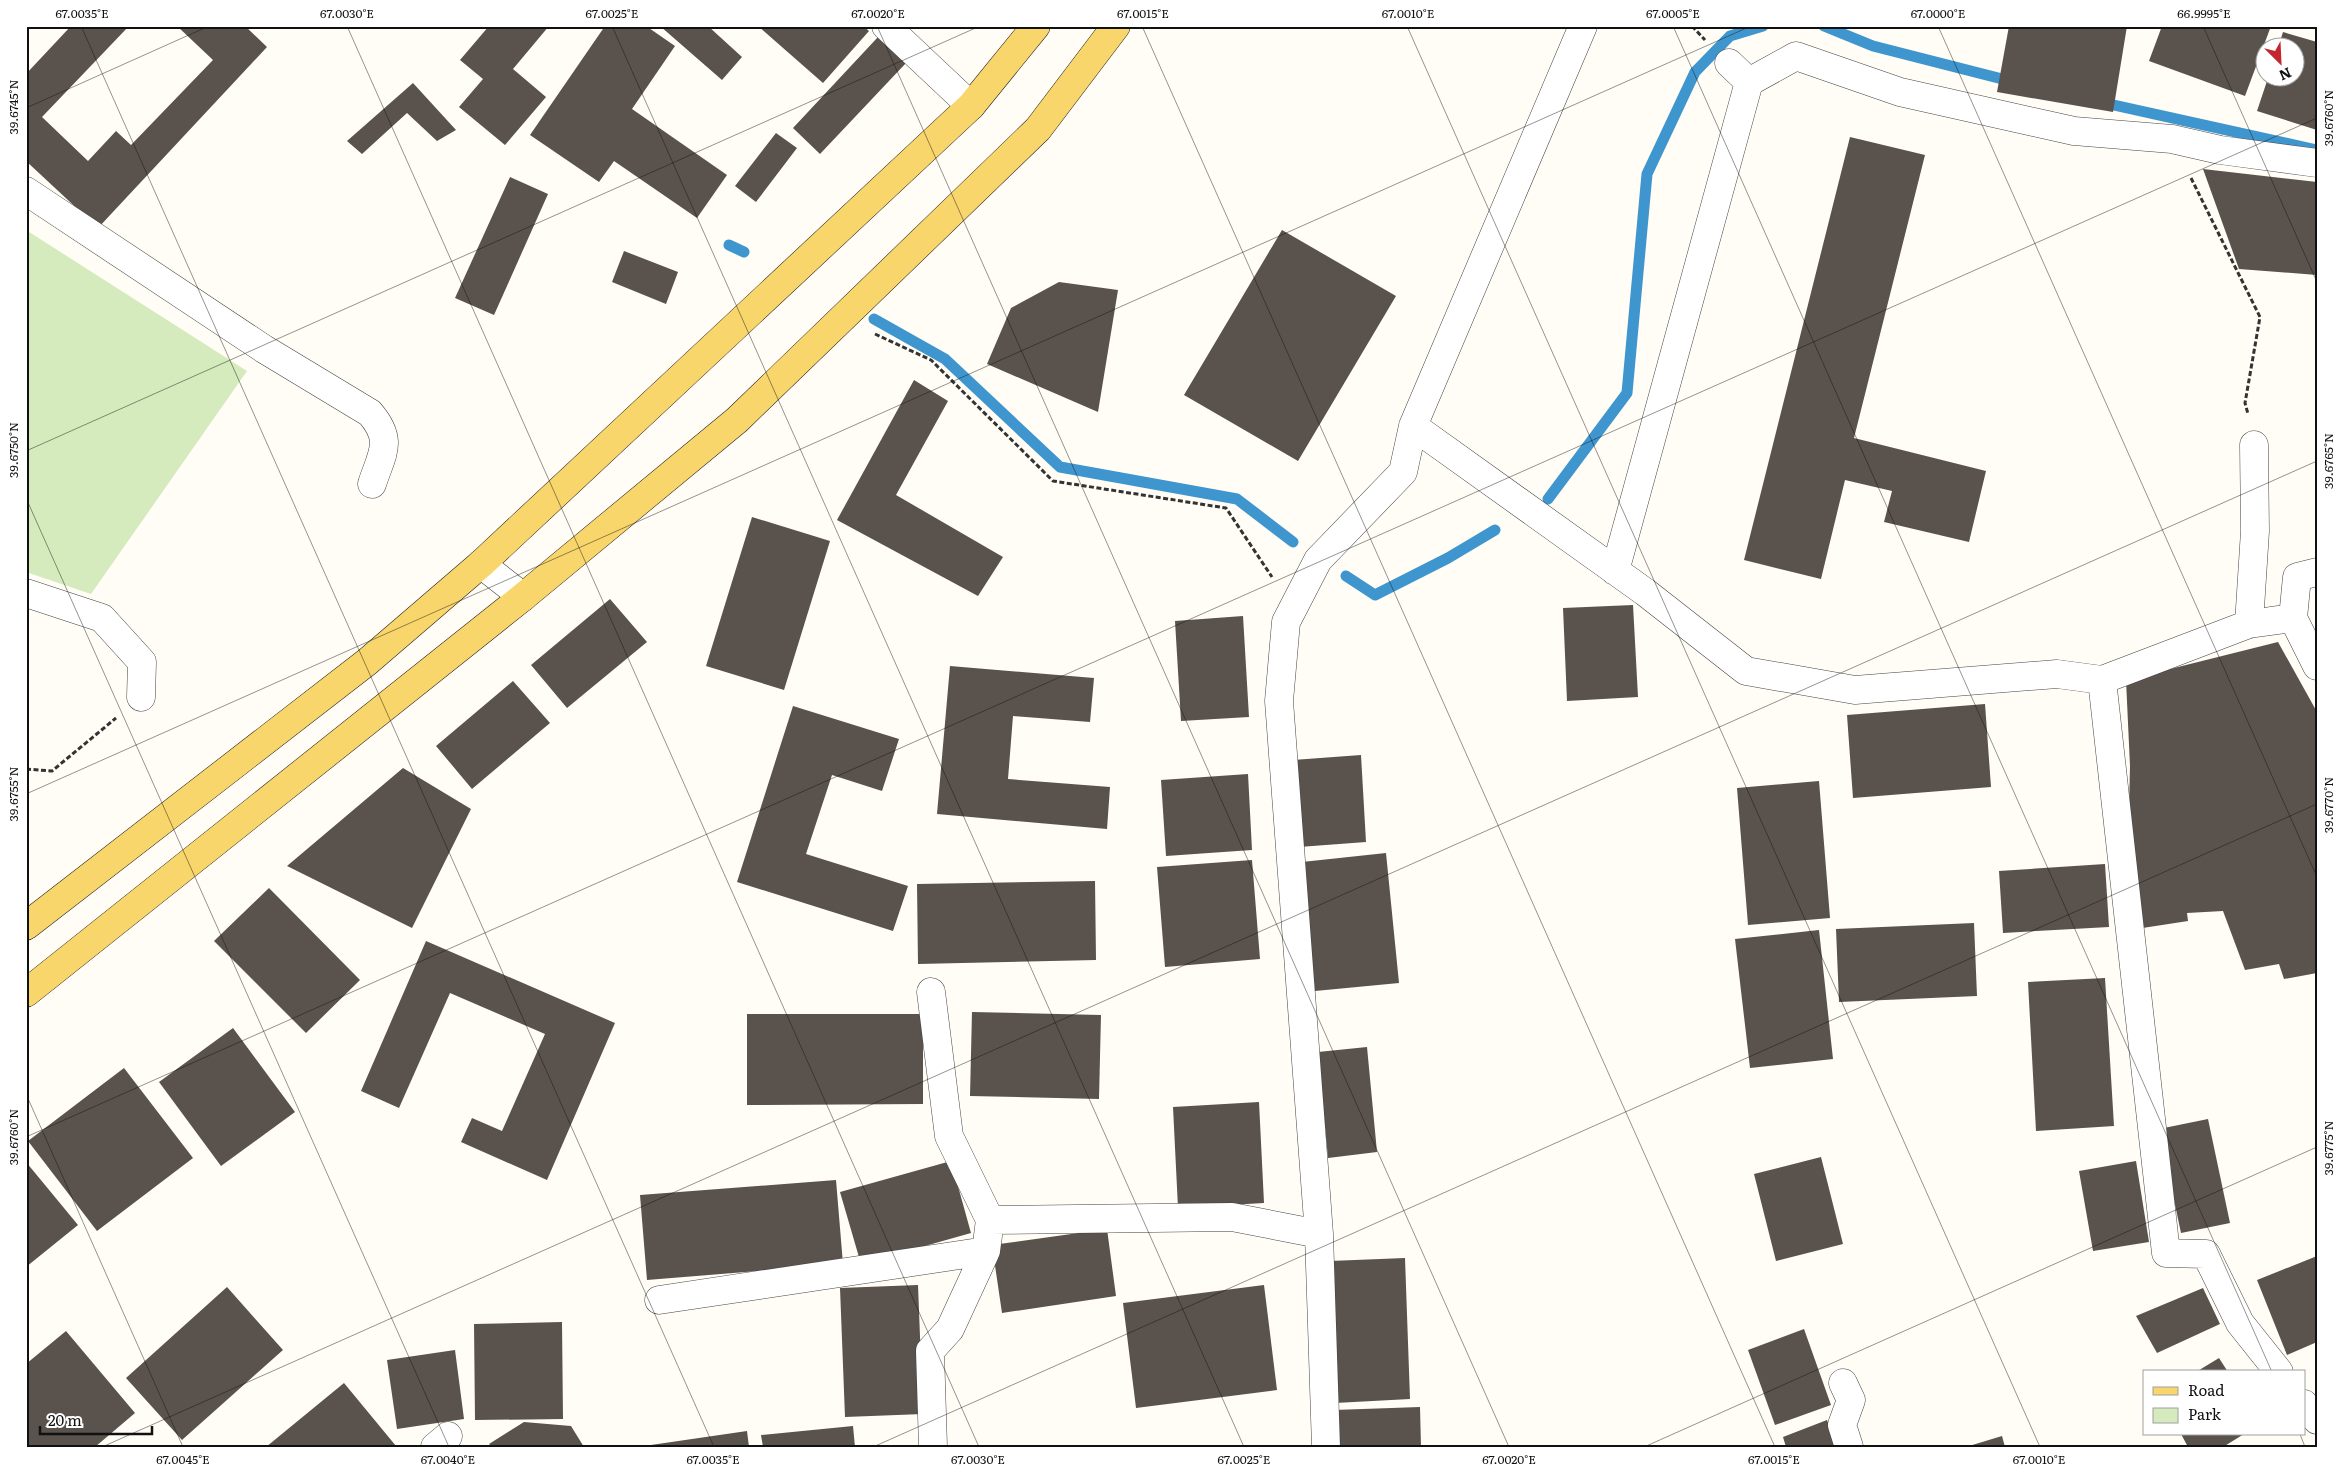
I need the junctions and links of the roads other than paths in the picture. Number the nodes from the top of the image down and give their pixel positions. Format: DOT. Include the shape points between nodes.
graph roads {
  1 [pos="886,26"];
  2 [pos="1036,26"];
  3 [pos="1116,26"];
  4 [pos="1583,26"];
  5 [pos="1729,63"];
  6 [pos="1749,82"];
  7 [pos="971,106"];
  8 [pos="2317,163"];
  9 [pos="26,191"];
  10 [pos="1412,426"];
  11 [pos="2254,445"];
  12 [pos="372,484"];
  13 [pos="482,564"];
  14 [pos="1615,571"];
  15 [pos="2317,572"];
  16 [pos="26,593"];
  17 [pos="524,598"];
  18 [pos="2293,618"];
  19 [pos="2249,624"];
  20 [pos="2317,666"];
  21 [pos="2102,680"];
  22 [pos="141,697"];
  23 [pos="26,926"];
  24 [pos="931,992"];
  25 [pos="26,993"];
  26 [pos="990,1220"];
  27 [pos="1319,1234"];
  28 [pos="986,1250"];
  29 [pos="659,1300"];
  30 [pos="2277,1370"];
  31 [pos="1843,1383"];
  32 [pos="2306,1406"];
  33 [pos="2317,1420"];
  34 [pos="933,1447"];
  35 [pos="1326,1447"];
  36 [pos="1849,1447"];
  1 -- 7 [label="street"];
  2 -- 7 [label="main road"];
  3 -- 17 [label="main road" via="1038,130 737,420"];
  4 -- 10 [label="street"];
  5 -- 6 [label="street"];
  6 -- 8 [label="street" via="1796,56 1900,92 2074,131 2172,139 2220,150"];
  6 -- 14 [label="street"];
  7 -- 13 [label="main road"];
  9 -- 12 [label="street" via="264,349 370,413 381,426 386,440"];
  10 -- 14 [label="street"];
  10 -- 27 [label="street" via="1403,472 1318,560 1286,622 1279,701"];
  11 -- 19 [label="street" via="2255,531"];
  13 -- 17 [label="street"];
  13 -- 23 [label="main road" via="367,662"];
  14 -- 21 [label="street" via="1746,671 1855,690 2057,674"];
  15 -- 18 [label="street" via="2297,577"];
  16 -- 22 [label="street" via="102,618 142,662"];
  17 -- 25 [label="main road"];
  18 -- 19 [label="street"];
  18 -- 20 [label="street"];
  19 -- 21 [label="street"];
  21 -- 30 [label="street" via="2166,1254 2206,1254 2240,1323"];
  24 -- 26 [label="street" via="949,1136"];
  26 -- 27 [label="street" via="1232,1217"];
  26 -- 28 [label="street"];
  27 -- 35 [label="street"];
  28 -- 29 [label="street"];
  28 -- 34 [label="street" via="950,1329 930,1351"];
  31 -- 36 [label="street" via="1851,1400 1842,1425"];
  32 -- 33 [label="street"];
}
